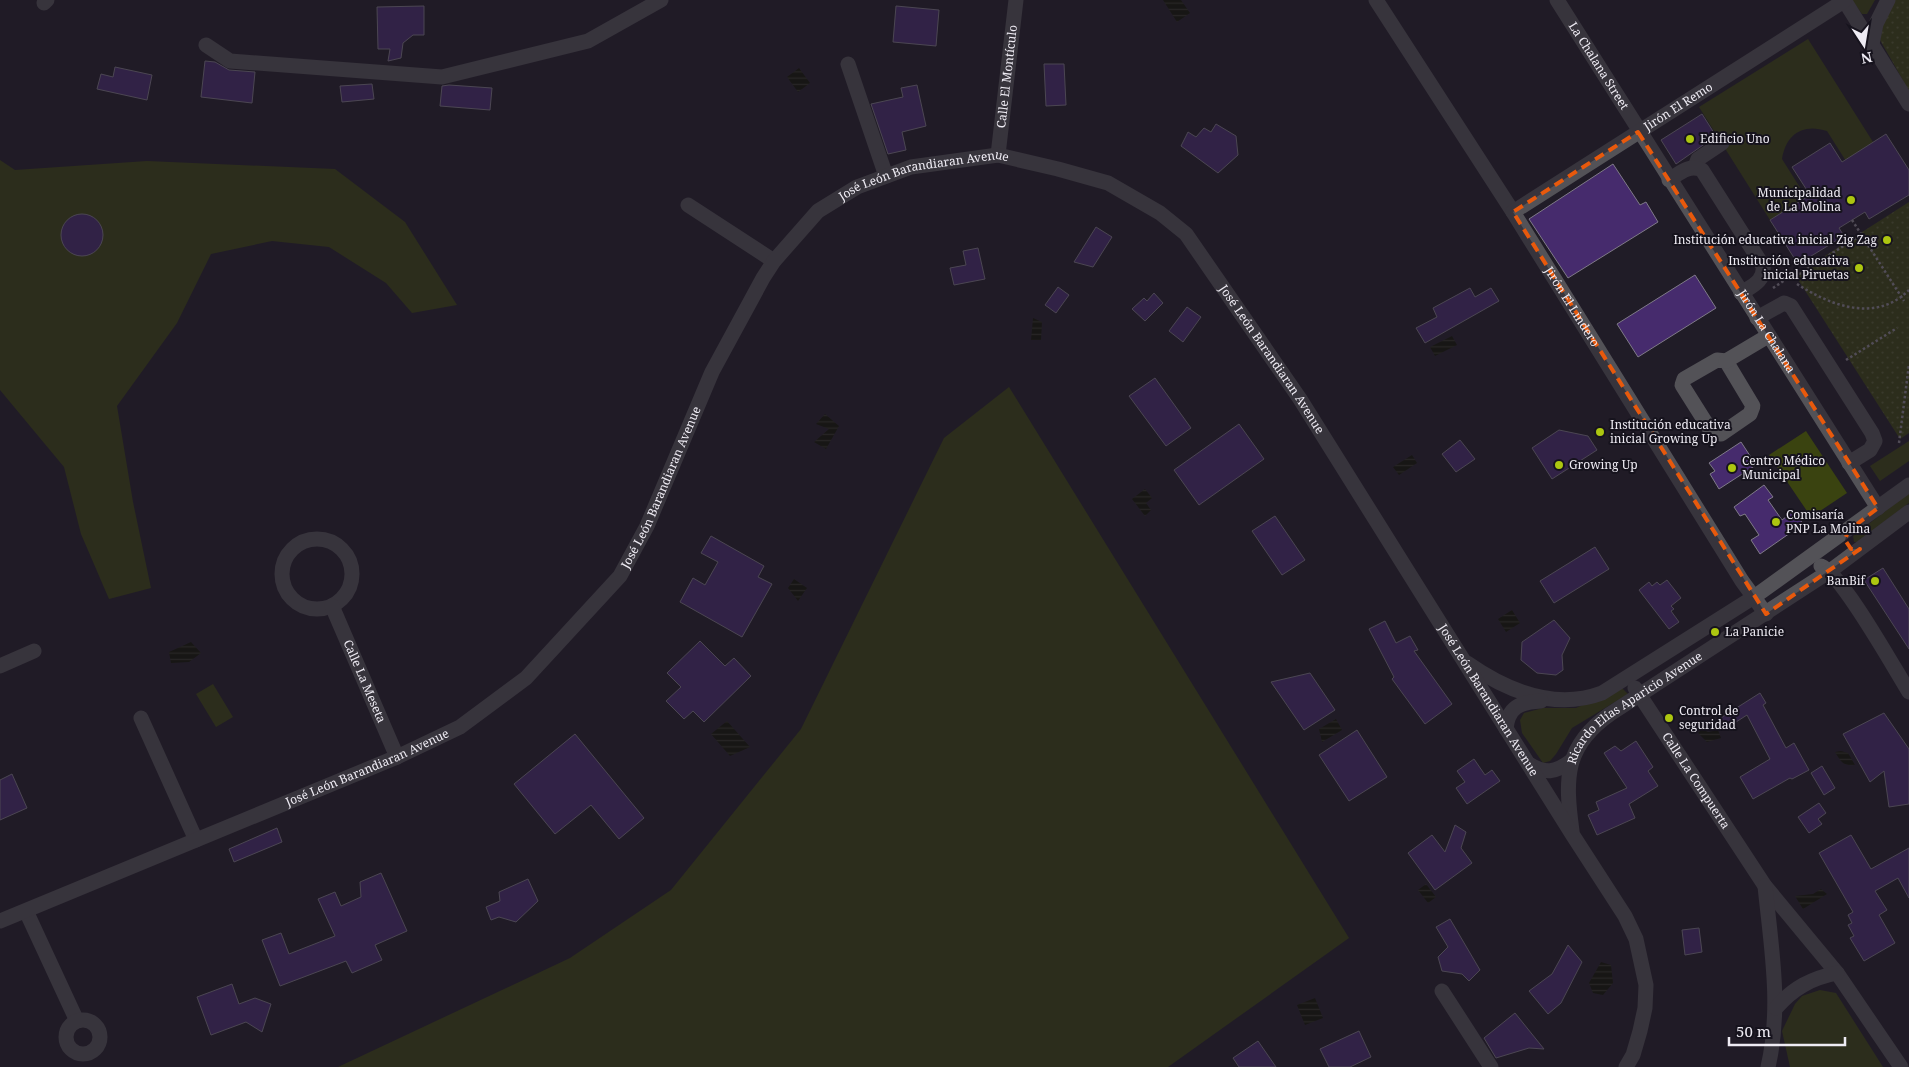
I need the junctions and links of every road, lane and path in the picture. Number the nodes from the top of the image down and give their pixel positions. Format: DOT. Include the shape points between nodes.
graph roads {
  1 [pos="661,0"];
  2 [pos="1016,0"];
  3 [pos="1376,0"];
  4 [pos="1556,0"];
  5 [pos="1844,0"];
  6 [pos="1888,0"];
  7 [pos="1872,44"];
  8 [pos="206,45"];
  9 [pos="848,64"];
  10 [pos="1909,104"];
  11 [pos="1638,132"];
  12 [pos="1722,143"];
  13 [pos="998,155"];
  14 [pos="1695,166"];
  15 [pos="886,176"];
  16 [pos="1668,180"];
  17 [pos="688,204"];
  18 [pos="1513,212"];
  19 [pos="1852,220"];
  20 [pos="1861,235"];
  21 [pos="774,261"];
  22 [pos="1798,284"];
  23 [pos="1909,290"];
  24 [pos="1766,292"];
  25 [pos="1741,294"];
  26 [pos="1901,297"];
  27 [pos="1904,301"];
  28 [pos="1757,318"];
  29 [pos="1897,328"];
  30 [pos="1768,336"];
  31 [pos="1846,360"];
  32 [pos="1726,361"];
  33 [pos="1909,364"];
  34 [pos="1899,443"];
  35 [pos="1849,463"];
  36 [pos="1909,485"];
  37 [pos="1878,508"];
  38 [pos="1909,512"];
  39 [pos="1848,531"];
  40 [pos="1860,549"];
  41 [pos="1803,563"];
  42 [pos="1830,571"];
  43 [pos="1754,597"];
  44 [pos="332,606"];
  45 [pos="1766,614"];
  46 [pos="34,651"];
  47 [pos="1462,659"];
  48 [pos="0,666"];
  49 [pos="1628,676"];
  50 [pos="1909,692"];
  51 [pos="1640,694"];
  52 [pos="1547,700"];
  53 [pos="141,718"];
  54 [pos="1506,729"];
  55 [pos="397,757"];
  56 [pos="1571,762"];
  57 [pos="1528,763"];
  58 [pos="1572,834"];
  59 [pos="196,840"];
  60 [pos="1765,886"];
  61 [pos="26,911"];
  62 [pos="0,921"];
  63 [pos="1837,973"];
  64 [pos="1442,992"];
  65 [pos="1776,1008"];
  66 [pos="77,1021"];
  67 [pos="1491,1067"];
  68 [pos="1626,1067"];
  69 [pos="1768,1067"];
  70 [pos="1900,1067"];
  1 -- 8 [label="street" via="588,41 442,77 230,61"];
  2 -- 13 [label="street, Calle El Montículo"];
  3 -- 18 [label="street, Jirón El Lindero"];
  4 -- 11 [label="street, La Chalana Street"];
  5 -- 7 [label="street"];
  5 -- 11 [label="street, Jirón El Remo"];
  6 -- 7 [label="street" via="1876,24"];
  7 -- 10 [label="street"];
  9 -- 15 [label="street"];
  11 -- 16 [label="street, Jirón La Chalana"];
  11 -- 18 [label="street, Jirón El Remo"];
  12 -- 14 [label="street" via="1698,159"];
  13 -- 15 [label="street, José León Barandiaran Avenue" via="911,167"];
  13 -- 47 [label="street, José León Barandiaran Avenue" via="1108,182 1160,213 1186,234 1300,399"];
  14 -- 16 [label="street"];
  14 -- 25 [label="street" via="1702,170 1763,266 1764,274 1760,281"];
  15 -- 21 [label="street, José León Barandiaran Avenue" via="857,187 818,211"];
  16 -- 25 [label="street, Jirón La Chalana"];
  17 -- 21 [label="street"];
  18 -- 43 [label="street, Jirón El Lindero"];
  19 -- 20 [label="path"];
  20 -- 24 [label="path"];
  20 -- 26 [label="path"];
  21 -- 55 [label="street, José León Barandiaran Avenue" via="712,372 647,526 620,576 526,678 460,727"];
  22 -- 26 [label="path" via="1840,307 1862,309 1887,304"];
  23 -- 26 [label="path"];
  25 -- 28 [label="street, Jirón La Chalana"];
  26 -- 27 [label="path"];
  28 -- 30 [label="street, Jirón La Chalana"];
  28 -- 35 [label="street" via="1784,303 1792,306 1875,441 1870,450"];
  29 -- 31 [label="path"];
  30 -- 32 [label="street"];
  30 -- 35 [label="street, Jirón La Chalana"];
  32 -- 32 [label="street" via="1716,360 1684,379 1682,385 1710,431 1721,434 1750,414 1753,406"];
  33 -- 34 [label="path"];
  35 -- 37 [label="street, Jirón La Chalana"];
  36 -- 37 [label="street"];
  37 -- 39 [label="street, Ricardo Elías Aparicio Avenue"];
  38 -- 40 [label="street, Ricardo Elías Aparicio Avenue"];
  39 -- 40 [label="street" via="1849,546"];
  39 -- 41 [label="street, Ricardo Elías Aparicio Avenue"];
  40 -- 42 [label="street, Ricardo Elías Aparicio Avenue"];
  41 -- 42 [label="street"];
  41 -- 43 [label="street, Ricardo Elías Aparicio Avenue"];
  42 -- 45 [label="street, Ricardo Elías Aparicio Avenue"];
  42 -- 50 [label="street"];
  43 -- 45 [label="street, Jirón El Lindero"];
  43 -- 49 [label="street, Ricardo Elías Aparicio Avenue"];
  44 -- 44 [label="street" via="348,591 352,581 349,559 334,543 323,540 301,543 292,550 284,566 284,584 297,603 308,608"];
  44 -- 55 [label="street, Calle La Meseta"];
  45 -- 51 [label="street, Ricardo Elías Aparicio Avenue"];
  46 -- 48 [label="street"];
  47 -- 52 [label="street, Ricardo Elías Aparicio Avenue" via="1503,685"];
  47 -- 54 [label="street, José León Barandiaran Avenue"];
  49 -- 51 [label="street, Calle La Compuerta"];
  49 -- 52 [label="street, Ricardo Elías Aparicio Avenue" via="1588,698"];
  51 -- 56 [label="street, Ricardo Elías Aparicio Avenue" via="1588,732"];
  51 -- 60 [label="street, Calle La Compuerta"];
  52 -- 54 [label="street" via="1517,705 1510,711"];
  53 -- 59 [label="street"];
  54 -- 57 [label="street, José León Barandiaran Avenue"];
  55 -- 59 [label="street, José León Barandiaran Avenue"];
  56 -- 57 [label="street" via="1545,772"];
  56 -- 58 [label="street, Ricardo Elías Aparicio Avenue" via="1568,793"];
  57 -- 58 [label="street, José León Barandiaran Avenue"];
  58 -- 68 [label="street, José León Barandiaran Avenue" via="1625,916 1642,961 1645,1008 1633,1055"];
  59 -- 61 [label="street, José León Barandiaran Avenue"];
  60 -- 63 [label="street, Calle La Compuerta"];
  60 -- 65 [label="street, Calle La Compuerta"];
  61 -- 62 [label="street, José León Barandiaran Avenue"];
  61 -- 66 [label="street"];
  63 -- 65 [label="street" via="1794,989"];
  63 -- 70 [label="street, Calle La Compuerta"];
  64 -- 67 [label="street"];
  65 -- 69 [label="street, Calle La Compuerta"];
}
